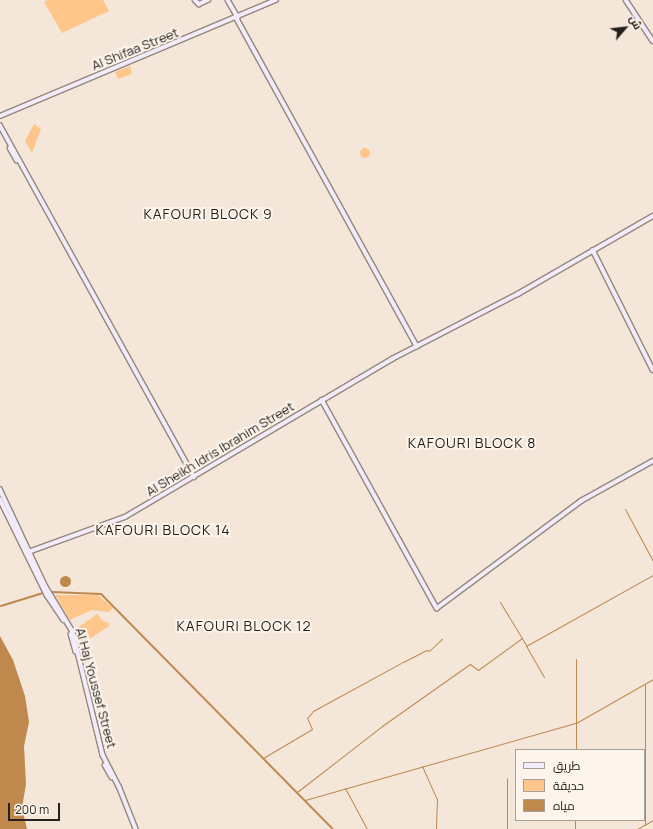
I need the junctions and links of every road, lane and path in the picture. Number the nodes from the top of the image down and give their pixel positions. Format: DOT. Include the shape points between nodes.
graph roads {
  1 [pos="195,0"];
  2 [pos="208,0"];
  3 [pos="228,0"];
  4 [pos="276,0"];
  5 [pos="626,0"];
  6 [pos="237,17"];
  7 [pos="653,42"];
  8 [pos="0,116"];
  9 [pos="0,125"];
  10 [pos="0,129"];
  11 [pos="653,216"];
  12 [pos="593,250"];
  13 [pos="417,346"];
  14 [pos="653,370"];
  15 [pos="322,400"];
  16 [pos="653,461"];
  17 [pos="193,478"];
  18 [pos="0,489"];
  19 [pos="0,499"];
  20 [pos="28,552"];
  21 [pos="134,829"];
  1 -- 2 [label="street" via="199,4"];
  3 -- 6 [label="street"];
  4 -- 6 [label="street, Al Shifaa Street"];
  5 -- 7 [label="street"];
  6 -- 8 [label="street, Al Shifaa Street"];
  6 -- 13 [label="street"];
  9 -- 17 [label="street"];
  10 -- 17 [label="street"];
  11 -- 12 [label="street, Al Sheikh Idris Ibrahim Street"];
  12 -- 13 [label="street, Al Sheikh Idris Ibrahim Street" via="518,294"];
  12 -- 14 [label="street"];
  13 -- 15 [label="street, Al Sheikh Idris Ibrahim Street"];
  15 -- 16 [label="street" via="437,608 582,501"];
  15 -- 17 [label="street, Al Sheikh Idris Ibrahim Street"];
  17 -- 20 [label="street, Al Sheikh Idris Ibrahim Street" via="113,523"];
  18 -- 20 [label="street, Al Haj Youssef Street"];
  19 -- 20 [label="street, Al Haj Youssef Street"];
  20 -- 21 [label="street, Al Haj Youssef Street" via="73,632 103,755 119,786"];
}
